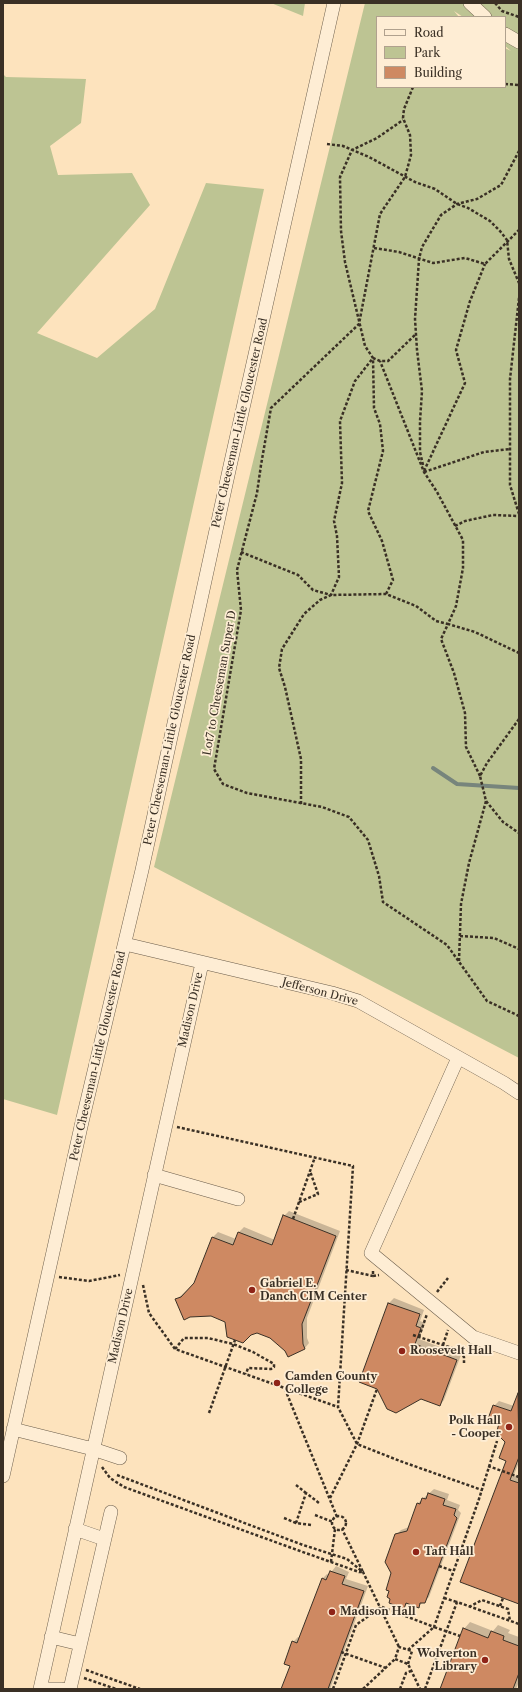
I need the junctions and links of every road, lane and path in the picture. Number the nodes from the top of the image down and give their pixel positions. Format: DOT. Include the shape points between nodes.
graph roads {
  1 [pos="334,3"];
  2 [pos="470,3"];
  3 [pos="495,3"];
  4 [pos="484,16"];
  5 [pos="519,17"];
  6 [pos="506,35"];
  7 [pos="519,42"];
  8 [pos="506,84"];
  9 [pos="519,85"];
  10 [pos="413,88"];
  11 [pos="403,120"];
  12 [pos="327,144"];
  13 [pos="352,150"];
  14 [pos="519,151"];
  15 [pos="405,177"];
  16 [pos="457,204"];
  17 [pos="519,230"];
  18 [pos="507,240"];
  19 [pos="374,248"];
  20 [pos="419,259"];
  21 [pos="486,264"];
  22 [pos="519,283"];
  23 [pos="519,298"];
  24 [pos="359,324"];
  25 [pos="416,334"];
  26 [pos="374,358"];
  27 [pos="380,361"];
  28 [pos="510,449"];
  29 [pos="424,472"];
  30 [pos="519,515"];
  31 [pos="455,526"];
  32 [pos="241,552"];
  33 [pos="386,594"];
  34 [pos="331,595"];
  35 [pos="448,624"];
  36 [pos="519,653"];
  37 [pos="519,718"];
  38 [pos="480,776"];
  39 [pos="486,801"];
  40 [pos="301,804"];
  41 [pos="519,834"];
  42 [pos="460,936"];
  43 [pos="125,944"];
  44 [pos="519,949"];
  45 [pos="459,962"];
  46 [pos="202,963"];
  47 [pos="519,1016"];
  48 [pos="458,1058"];
  49 [pos="519,1093"];
  50 [pos="171,1125"];
  51 [pos="174,1134"];
  52 [pos="315,1157"];
  53 [pos="310,1170"];
  54 [pos="154,1175"];
  55 [pos="238,1199"];
  56 [pos="299,1202"];
  57 [pos="293,1219"];
  58 [pos="346,1270"];
  59 [pos="373,1276"];
  60 [pos="59,1277"];
  61 [pos="132,1277"];
  62 [pos="413,1334"];
  63 [pos="235,1340"];
  64 [pos="233,1344"];
  65 [pos="175,1349"];
  66 [pos="519,1353"];
  67 [pos="464,1363"];
  68 [pos="225,1367"];
  69 [pos="246,1374"];
  70 [pos="285,1389"];
  71 [pos="377,1389"];
  72 [pos="338,1407"];
  73 [pos="209,1413"];
  74 [pos="13,1429"];
  75 [pos="497,1441"];
  76 [pos="357,1444"];
  77 [pos="93,1449"];
  78 [pos="120,1458"];
  79 [pos="488,1466"];
  80 [pos="117,1475"];
  81 [pos="3,1476"];
  82 [pos="519,1477"];
  83 [pos="296,1485"];
  84 [pos="482,1490"];
  85 [pos="306,1493"];
  86 [pos="330,1498"];
  87 [pos="319,1503"];
  88 [pos="111,1512"];
  89 [pos="315,1515"];
  90 [pos="337,1517"];
  91 [pos="284,1518"];
  92 [pos="333,1522"];
  93 [pos="296,1523"];
  94 [pos="311,1526"];
  95 [pos="335,1528"];
  96 [pos="75,1529"];
  97 [pos="342,1529"];
  98 [pos="104,1539"];
  99 [pos="332,1555"];
  100 [pos="331,1562"];
  101 [pos="439,1566"];
  102 [pos="454,1571"];
  103 [pos="363,1572"];
  104 [pos="444,1598"];
  105 [pos="503,1598"];
  106 [pos="458,1602"];
  107 [pos="500,1606"];
  108 [pos="381,1607"];
  109 [pos="469,1607"];
  110 [pos="510,1621"];
  111 [pos="519,1624"];
  112 [pos="434,1626"];
  113 [pos="447,1631"];
  114 [pos="460,1636"];
  115 [pos="51,1637"];
  116 [pos="80,1644"];
  117 [pos="400,1647"];
  118 [pos="408,1650"];
  119 [pos="341,1652"];
  120 [pos="346,1653"];
  121 [pos="395,1659"];
  122 [pos="408,1664"];
  123 [pos="386,1668"];
  124 [pos="74,1670"];
  125 [pos="411,1671"];
  126 [pos="40,1689"];
  127 [pos="46,1689"];
  128 [pos="62,1689"];
  129 [pos="70,1689"];
  130 [pos="116,1689"];
  131 [pos="140,1689"];
  132 [pos="333,1689"];
  133 [pos="363,1689"];
  134 [pos="400,1689"];
  135 [pos="420,1689"];
  136 [pos="425,1689"];
  1 -- 43 [label="street, Peter Cheeseman-Little Gloucester Road"];
  2 -- 4 [label="street"];
  3 -- 5 [label="path" via="502,11"];
  6 -- 7 [label="street"];
  8 -- 9 [label="path"];
  10 -- 11 [label="path" via="404,109"];
  11 -- 13 [label="path" via="377,138"];
  11 -- 15 [label="path" via="410,135 411,155"];
  12 -- 13 [label="path"];
  13 -- 15 [label="path"];
  13 -- 24 [label="path" via="340,177 340,200 345,262"];
  14 -- 16 [label="path" via="502,185 477,199"];
  15 -- 16 [label="path" via="435,189"];
  15 -- 19 [label="path" via="380,214"];
  16 -- 18 [label="path" via="490,220"];
  16 -- 20 [label="path" via="441,215 422,247"];
  17 -- 18 [label="path"];
  18 -- 21 [label="path"];
  18 -- 22 [label="path" via="509,259"];
  19 -- 20 [label="path"];
  19 -- 24 [label="path"];
  20 -- 21 [label="path" via="433,263 465,258"];
  20 -- 25 [label="path"];
  21 -- 29 [label="path" via="470,301 456,350 465,383"];
  23 -- 28 [label="path" via="510,379"];
  24 -- 26 [label="path" via="365,346"];
  24 -- 32 [label="path, Lot7 to Cheeseman Super D" via="272,408 257,493"];
  25 -- 27 [label="path" via="388,361"];
  25 -- 29 [label="path" via="422,391 420,452"];
  26 -- 27 [label="path"];
  26 -- 33 [label="path" via="374,408 380,424 383,451 368,511 382,541 393,580"];
  26 -- 34 [label="path" via="355,381 340,421 342,483 334,521 339,577"];
  27 -- 29 [label="path"];
  28 -- 29 [label="path" via="484,452"];
  28 -- 30 [label="path" via="510,485"];
  29 -- 31 [label="path"];
  30 -- 31 [label="path" via="493,515 465,521"];
  31 -- 35 [label="path" via="463,540 463,568 456,606"];
  32 -- 34 [label="path" via="298,575 313,590"];
  32 -- 40 [label="path, Lot7 to Cheeseman Super D" via="237,570 241,610 214,769 223,784 247,793"];
  33 -- 34 [label="path"];
  33 -- 35 [label="path" via="416,606 436,621"];
  34 -- 40 [label="path" via="320,600 304,614 282,649 279,668 301,759"];
  35 -- 36 [label="path" via="475,632"];
  35 -- 38 [label="path" via="441,640 454,673 465,713 466,746"];
  37 -- 38 [label="path"];
  38 -- 39 [label="path"];
  39 -- 41 [label="path" via="503,822"];
  39 -- 42 [label="path" via="461,904"];
  40 -- 45 [label="path, Lot7 to Cheeseman Super D" via="349,817 368,840 379,876 383,902 447,945"];
  42 -- 44 [label="path" via="494,938"];
  42 -- 45 [label="path"];
  43 -- 46 [label="street, Jefferson Drive"];
  43 -- 74 [label="street, Peter Cheeseman-Little Gloucester Road"];
  45 -- 47 [label="path, Lot7 to Cheeseman Super D" via="487,1001"];
  46 -- 48 [label="street, Jefferson Drive" via="358,1001"];
  46 -- 50 [label="street, Madison Drive"];
  48 -- 49 [label="street, Jefferson Drive"];
  48 -- 66 [label="street" via="371,1253 473,1337"];
  50 -- 51 [label="path"];
  50 -- 52 [label="path"];
  50 -- 54 [label="street, Madison Drive"];
  52 -- 53 [label="path"];
  52 -- 58 [label="path" via="353,1166"];
  53 -- 56 [label="path"];
  53 -- 56 [label="path" via="318,1194"];
  54 -- 55 [label="street"];
  54 -- 61 [label="street, Madison Drive"];
  56 -- 57 [label="path"];
  58 -- 59 [label="path"];
  58 -- 72 [label="path"];
  60 -- 61 [label="path" via="81,1281 104,1279 118,1274"];
  61 -- 65 [label="path" via="142,1280 149,1313"];
  61 -- 77 [label="street, Madison Drive"];
  62 -- 67 [label="path" via="458,1350 464,1357"];
  63 -- 64 [label="path"];
  64 -- 65 [label="path" via="208,1338 184,1338"];
  64 -- 68 [label="path"];
  64 -- 69 [label="path" via="274,1364 271,1369 248,1368"];
  65 -- 68 [label="path"];
  68 -- 69 [label="path"];
  68 -- 73 [label="path"];
  69 -- 70 [label="path"];
  70 -- 72 [label="path"];
  70 -- 86 [label="path"];
  71 -- 76 [label="path"];
  72 -- 76 [label="path"];
  74 -- 77 [label="street"];
  74 -- 81 [label="street, Peter Cheeseman-Little Gloucester Road"];
  75 -- 79 [label="path"];
  76 -- 84 [label="path"];
  76 -- 86 [label="path"];
  77 -- 78 [label="street"];
  77 -- 96 [label="street, Madison Drive"];
  77 -- 100 [label="path" via="110,1478 124,1487"];
  79 -- 82 [label="path"];
  79 -- 84 [label="path"];
  80 -- 99 [label="path"];
  83 -- 85 [label="path"];
  84 -- 102 [label="path"];
  85 -- 87 [label="path"];
  85 -- 93 [label="path"];
  86 -- 90 [label="path"];
  88 -- 98 [label="street"];
  89 -- 92 [label="path"];
  90 -- 92 [label="path"];
  90 -- 97 [label="path" via="345,1520 346,1526"];
  91 -- 93 [label="path"];
  92 -- 95 [label="path"];
  93 -- 94 [label="path"];
  95 -- 97 [label="path"];
  95 -- 99 [label="path"];
  96 -- 98 [label="street"];
  96 -- 115 [label="street, Madison Drive"];
  97 -- 103 [label="path"];
  98 -- 116 [label="street"];
  99 -- 100 [label="path"];
  99 -- 103 [label="path" via="347,1559"];
  100 -- 103 [label="path"];
  101 -- 102 [label="path"];
  102 -- 104 [label="path"];
  103 -- 108 [label="path"];
  104 -- 106 [label="path"];
  104 -- 112 [label="path"];
  105 -- 107 [label="path"];
  106 -- 109 [label="path"];
  106 -- 113 [label="path"];
  107 -- 109 [label="path" via="482,1600"];
  107 -- 110 [label="path" via="508,1609"];
  108 -- 112 [label="path"];
  108 -- 117 [label="path"];
  108 -- 120 [label="path" via="356,1625"];
  109 -- 110 [label="path"];
  110 -- 111 [label="path"];
  112 -- 113 [label="path"];
  112 -- 118 [label="path"];
  113 -- 114 [label="path"];
  113 -- 136 [label="path"];
  115 -- 116 [label="street"];
  115 -- 126 [label="street, Madison Drive"];
  116 -- 124 [label="street"];
  117 -- 118 [label="path"];
  117 -- 121 [label="path"];
  118 -- 122 [label="path" via="412,1651"];
  119 -- 120 [label="path"];
  120 -- 123 [label="path"];
  120 -- 132 [label="path"];
  121 -- 122 [label="path"];
  121 -- 123 [label="path"];
  122 -- 125 [label="path"];
  123 -- 133 [label="path"];
  124 -- 129 [label="street"];
  124 -- 130 [label="path" via="82,1677"];
  124 -- 131 [label="path" via="83,1669"];
  125 -- 134 [label="path" via="406,1673"];
  125 -- 135 [label="path"];
  127 -- 128 [label="street"];
}
